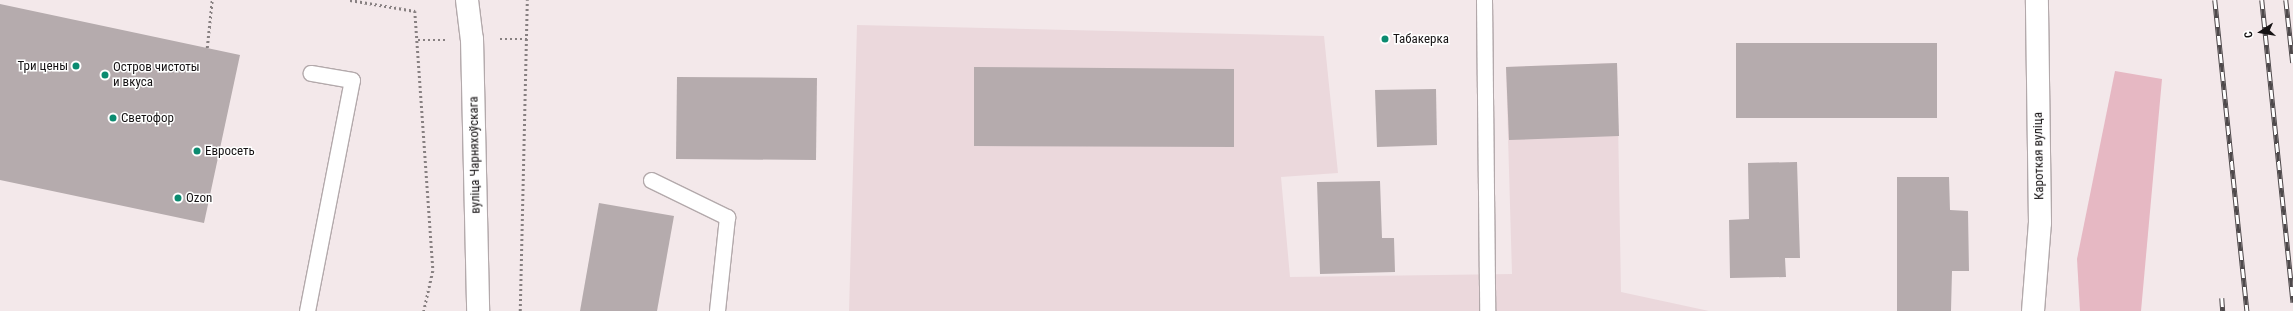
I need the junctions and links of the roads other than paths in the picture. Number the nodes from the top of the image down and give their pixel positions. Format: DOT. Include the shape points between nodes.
graph roads {
  1 [pos="467,0"];
  2 [pos="1484,0"];
  3 [pos="2037,0"];
  4 [pos="311,73"];
  5 [pos="651,180"];
  6 [pos="307,311"];
  7 [pos="478,311"];
  8 [pos="716,311"];
  9 [pos="1487,311"];
  10 [pos="2033,311"];
  1 -- 7 [label="street, вуліца Чарняхоўскага" via="472,39"];
  2 -- 9 [label="lane"];
  3 -- 10 [label="street, Кароткая вуліца" via="2040,223"];
  4 -- 6 [label="lane" via="352,80"];
  5 -- 8 [label="lane" via="727,217"];
}
